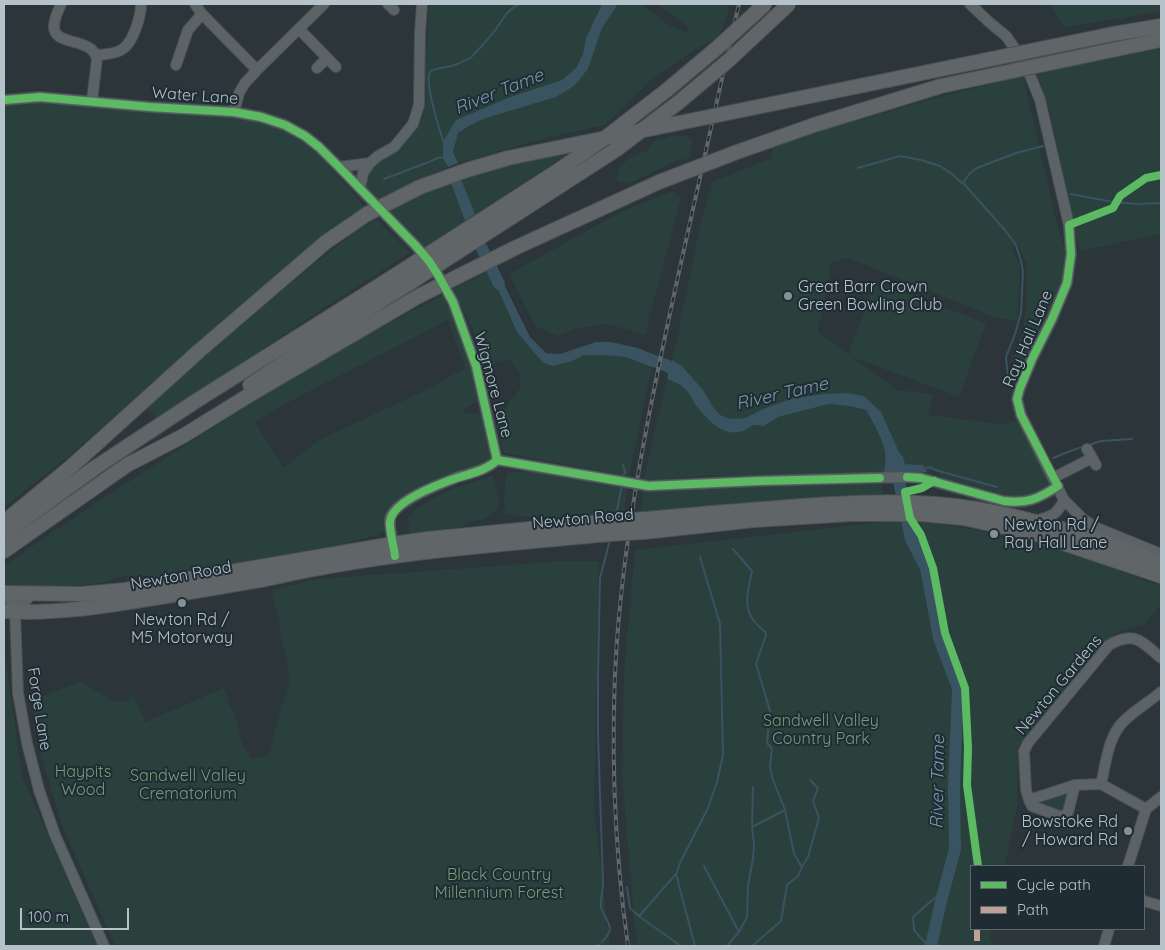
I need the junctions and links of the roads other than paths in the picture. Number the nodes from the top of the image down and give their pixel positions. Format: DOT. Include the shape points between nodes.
graph roads {
  1 [pos="61,4"];
  2 [pos="141,4"];
  3 [pos="195,4"];
  4 [pos="324,4"];
  5 [pos="422,4"];
  6 [pos="765,4"];
  7 [pos="789,4"];
  8 [pos="970,4"];
  9 [pos="202,14"];
  10 [pos="1161,26"];
  11 [pos="299,28"];
  12 [pos="1161,40"];
  13 [pos="96,55"];
  14 [pos="326,58"];
  15 [pos="176,65"];
  16 [pos="336,66"];
  17 [pos="317,68"];
  18 [pos="257,70"];
  19 [pos="4,100"];
  20 [pos="92,102"];
  21 [pos="234,112"];
  22 [pos="370,163"];
  23 [pos="339,167"];
  24 [pos="360,188"];
  25 [pos="1092,457"];
  26 [pos="136,460"];
  27 [pos="497,460"];
  28 [pos="1055,482"];
  29 [pos="1064,500"];
  30 [pos="1023,502"];
  31 [pos="919,508"];
  32 [pos="1020,518"];
  33 [pos="1035,521"];
  34 [pos="4,522"];
  35 [pos="4,534"];
  36 [pos="394,550"];
  37 [pos="4,551"];
  38 [pos="1161,554"];
  39 [pos="1161,564"];
  40 [pos="1161,576"];
  41 [pos="209,588"];
  42 [pos="125,590"];
  43 [pos="4,594"];
  44 [pos="32,594"];
  45 [pos="9,611"];
  46 [pos="1161,658"];
  47 [pos="1161,692"];
  48 [pos="1101,784"];
  49 [pos="1075,785"];
  50 [pos="1161,797"];
  51 [pos="1029,800"];
  52 [pos="1146,809"];
  53 [pos="1128,865"];
  54 [pos="1145,901"];
  55 [pos="1161,906"];
  56 [pos="1109,930"];
  57 [pos="104,946"];
  58 [pos="1104,946"];
  1 -- 13 [label="street" via="53,28 56,35 84,44"];
  2 -- 13 [label="street" via="131,42 117,53"];
  3 -- 9 [label="street"];
  4 -- 11 [label="street"];
  5 -- 22 [label="street" via="419,105 413,124 394,147"];
  6 -- 35 [label="highway, bridge" via="674,84 556,172 196,401 96,467"];
  7 -- 26 [label="highway, bridge" via="680,102 617,149"];
  8 -- 28 [label="street, Ray Hall Lane" via="1006,36 1024,63 1040,100 1069,225 1071,254 1066,283 1017,399 1021,415"];
  9 -- 15 [label="street" via="188,30"];
  9 -- 18 [label="street"];
  10 -- 34 [label="highway, bridge" via="508,158 420,187 367,214 326,242"];
  11 -- 14 [label="street"];
  11 -- 18 [label="street"];
  12 -- 26 [label="highway, bridge" via="940,86 806,128 659,182 417,297 183,436"];
  13 -- 20 [label="street"];
  14 -- 16 [label="street"];
  14 -- 17 [label="street"];
  18 -- 21 [label="street" via="239,93"];
  19 -- 20 [label="street, Water Lane" via="40,97"];
  20 -- 21 [label="street, Water Lane"];
  21 -- 23 [label="street, Water Lane" via="261,117 296,130"];
  22 -- 23 [label="street"];
  22 -- 24 [label="street" via="363,173"];
  23 -- 24 [label="street, Water Lane"];
  24 -- 27 [label="street, Wigmore Lane" via="429,260 453,302 476,366"];
  25 -- 28 [label="street"];
  26 -- 37 [label="highway"];
  27 -- 30 [label="street, bridge" via="649,486 921,478 1004,501"];
  27 -- 36 [label="street, Wigmore Lane" via="491,466 407,500 394,511 390,521"];
  28 -- 29 [label="street, Ray Hall Lane"];
  28 -- 30 [label="street" via="1039,498"];
  29 -- 33 [label="street" via="1052,516"];
  29 -- 38 [label="street" via="1097,528"];
  30 -- 32 [label="street"];
  31 -- 32 [label="highway, Newton Road" via="976,509"];
  31 -- 36 [label="highway, Newton Road, bridge" via="850,503 741,510 645,525 427,539"];
  31 -- 40 [label="highway, Newton Road" via="1036,534"];
  32 -- 33 [label="highway, Newton Road"];
  33 -- 39 [label="highway, Newton Road"];
  36 -- 41 [label="highway, Newton Road" via="325,567"];
  36 -- 42 [label="highway, Newton Road"];
  41 -- 42 [label="highway" via="199,583 152,590"];
  41 -- 45 [label="highway, Newton Road" via="113,605"];
  42 -- 44 [label="highway, Newton Road"];
  43 -- 44 [label="highway, Newton Road"];
  43 -- 45 [label="street" via="13,602"];
  44 -- 45 [label="street"];
  45 -- 57 [label="street, Forge Lane" via="18,693 39,790 55,835"];
  46 -- 51 [label="street, Newton Gardens" via="1131,637 1109,645 1028,743 1024,751"];
  47 -- 48 [label="street" via="1122,722 1116,731"];
  48 -- 49 [label="street"];
  48 -- 52 [label="street"];
  49 -- 51 [label="street"];
  49 -- 51 [label="street" via="1064,816 1032,806"];
  50 -- 52 [label="street"];
  52 -- 53 [label="street"];
  54 -- 55 [label="street"];
  56 -- 58 [label="street"];
}
